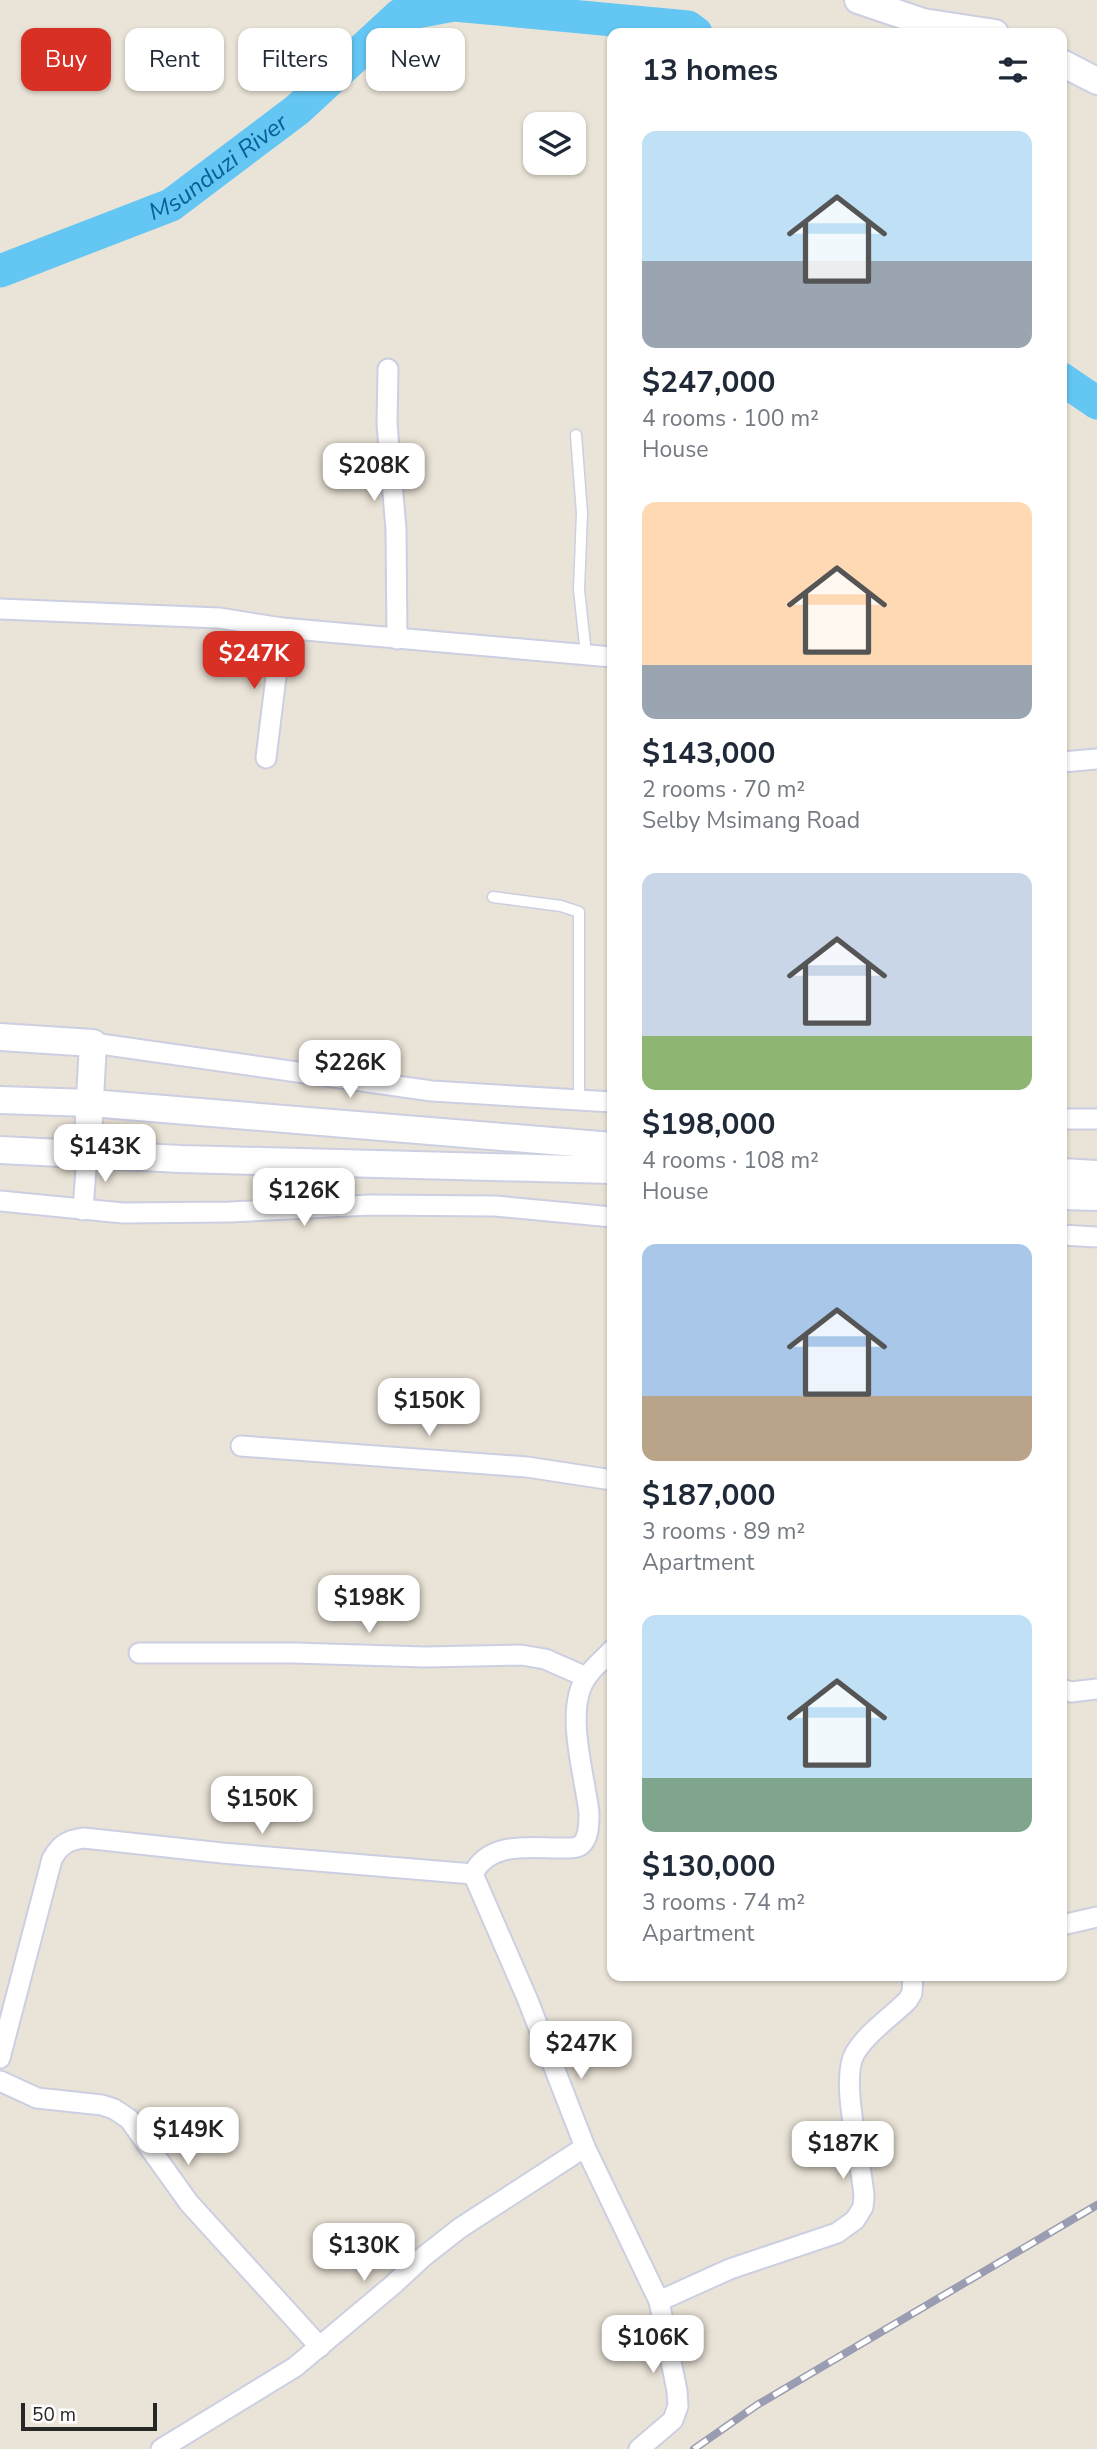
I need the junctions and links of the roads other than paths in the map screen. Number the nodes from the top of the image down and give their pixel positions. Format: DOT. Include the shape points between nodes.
graph roads {
  1 [pos="858,0"];
  2 [pos="962,28"];
  3 [pos="1067,66"];
  4 [pos="1097,81"];
  5 [pos="388,369"];
  6 [pos="576,435"];
  7 [pos="0,609"];
  8 [pos="282,628"];
  9 [pos="397,639"];
  10 [pos="586,654"];
  11 [pos="607,656"];
  12 [pos="266,758"];
  13 [pos="1097,759"];
  14 [pos="1067,762"];
  15 [pos="493,897"];
  16 [pos="0,1037"];
  17 [pos="93,1044"];
  18 [pos="0,1100"];
  19 [pos="579,1100"];
  20 [pos="607,1102"];
  21 [pos="91,1103"];
  22 [pos="1067,1119"];
  23 [pos="1097,1119"];
  24 [pos="607,1146"];
  25 [pos="0,1150"];
  26 [pos="87,1155"];
  27 [pos="607,1170"];
  28 [pos="1067,1172"];
  29 [pos="1097,1174"];
  30 [pos="1067,1196"];
  31 [pos="1097,1197"];
  32 [pos="0,1202"];
  33 [pos="83,1210"];
  34 [pos="607,1217"];
  35 [pos="1067,1235"];
  36 [pos="1097,1237"];
  37 [pos="241,1446"];
  38 [pos="607,1479"];
  39 [pos="139,1653"];
  40 [pos="607,1655"];
  41 [pos="586,1677"];
  42 [pos="1097,1689"];
  43 [pos="1067,1691"];
  44 [pos="473,1874"];
  45 [pos="1097,1917"];
  46 [pos="1067,1925"];
  47 [pos="913,1981"];
  48 [pos="0,2058"];
  49 [pos="0,2081"];
  50 [pos="585,2147"];
  51 [pos="659,2301"];
  52 [pos="320,2347"];
  53 [pos="161,2449"];
  54 [pos="639,2449"];
  1 -- 2 [label="main road" via="923,22"];
  3 -- 4 [label="main road"];
  5 -- 9 [label="street"];
  6 -- 10 [label="lane" via="582,513 579,590"];
  7 -- 8 [label="street" via="219,618"];
  8 -- 9 [label="street"];
  8 -- 12 [label="street"];
  9 -- 10 [label="street"];
  10 -- 11 [label="street"];
  13 -- 14 [label="street"];
  15 -- 19 [label="lane" via="579,912"];
  16 -- 17 [label="main road"];
  17 -- 19 [label="street" via="432,1091"];
  17 -- 21 [label="main road"];
  18 -- 21 [label="main road"];
  19 -- 20 [label="street"];
  21 -- 24 [label="main road"];
  21 -- 26 [label="main road"];
  22 -- 23 [label="street"];
  25 -- 26 [label="main road"];
  26 -- 27 [label="main road"];
  26 -- 33 [label="street"];
  28 -- 29 [label="main road"];
  30 -- 31 [label="main road"];
  32 -- 33 [label="street"];
  33 -- 34 [label="street" via="162,1213 370,1205 495,1206"];
  35 -- 36 [label="street"];
  37 -- 38 [label="street" via="527,1467"];
  39 -- 41 [label="street" via="521,1655 545,1659"];
  40 -- 41 [label="street"];
  41 -- 44 [label="street" via="577,1695 575,1716 589,1813 583,1843 569,1848 502,1850 484,1858"];
  42 -- 43 [label="street"];
  44 -- 48 [label="street" via="71,1839 52,1859"];
  44 -- 50 [label="street"];
  45 -- 46 [label="street"];
  47 -- 51 [label="street" via="908,2000 866,2040 849,2064 864,2197 855,2220 837,2233 730,2269"];
  49 -- 52 [label="street" via="37,2098 102,2105 129,2119 189,2203"];
  50 -- 51 [label="street"];
  50 -- 52 [label="street" via="460,2228"];
  51 -- 54 [label="street" via="678,2406 673,2420"];
  52 -- 53 [label="street"];
}
